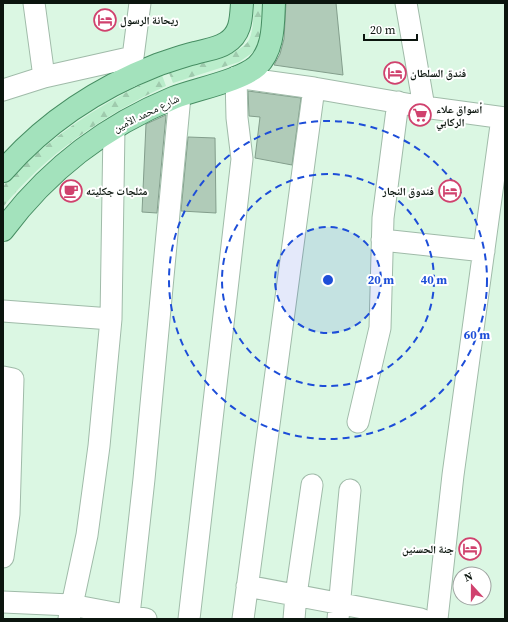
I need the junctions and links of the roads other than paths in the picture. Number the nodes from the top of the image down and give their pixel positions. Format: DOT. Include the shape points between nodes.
graph roads {
  1 [pos="34,3"];
  2 [pos="140,3"];
  3 [pos="242,3"];
  4 [pos="274,3"];
  5 [pos="406,3"];
  6 [pos="131,67"];
  7 [pos="44,77"];
  8 [pos="236,77"];
  9 [pos="314,88"];
  10 [pos="3,90"];
  11 [pos="180,96"];
  12 [pos="398,102"];
  13 [pos="424,107"];
  14 [pos="503,118"];
  15 [pos="114,128"];
  16 [pos="3,171"];
  17 [pos="3,230"];
  18 [pos="382,240"];
  19 [pos="484,251"];
  20 [pos="3,311"];
  21 [pos="111,319"];
  22 [pos="3,377"];
  23 [pos="358,422"];
  24 [pos="312,485"];
  25 [pos="350,490"];
  26 [pos="3,557"];
  27 [pos="248,586"];
  28 [pos="296,595"];
  29 [pos="3,602"];
  30 [pos="339,611"];
  31 [pos="70,612"];
  32 [pos="138,617"];
  33 [pos="188,619"];
  34 [pos="243,619"];
  35 [pos="294,619"];
  36 [pos="421,619"];
  37 [pos="437,619"];
  1 -- 7 [label="street"];
  2 -- 6 [label="street"];
  3 -- 6 [label="main road" via="239,28 226,43 157,65"];
  4 -- 8 [label="main road, شارع محمد الأمين" via="272,38 268,51 251,71"];
  5 -- 13 [label="street"];
  6 -- 7 [label="street"];
  6 -- 16 [label="main road" via="106,89 38,136"];
  7 -- 10 [label="street"];
  8 -- 9 [label="street"];
  8 -- 11 [label="main road, شارع محمد الأمين"];
  8 -- 33 [label="street" via="242,159"];
  9 -- 12 [label="street"];
  9 -- 27 [label="street"];
  11 -- 15 [label="main road, شارع محمد الأمين" via="154,106"];
  11 -- 32 [label="street" via="144,479"];
  12 -- 13 [label="street"];
  12 -- 18 [label="street"];
  13 -- 14 [label="street"];
  14 -- 19 [label="street"];
  15 -- 17 [label="main road, شارع محمد الأمين" via="92,142 39,186"];
  15 -- 21 [label="street"];
  18 -- 19 [label="street"];
  18 -- 23 [label="street" via="380,328"];
  19 -- 37 [label="street" via="453,475"];
  20 -- 21 [label="street"];
  21 -- 31 [label="street" via="99,446 87,536"];
  22 -- 26 [label="street" via="13,379 9,514"];
  24 -- 28 [label="street"];
  25 -- 30 [label="street"];
  27 -- 28 [label="street"];
  27 -- 34 [label="street"];
  28 -- 30 [label="street"];
  28 -- 35 [label="street"];
  29 -- 31 [label="street"];
  30 -- 36 [label="street"];
  31 -- 32 [label="street"];
}
